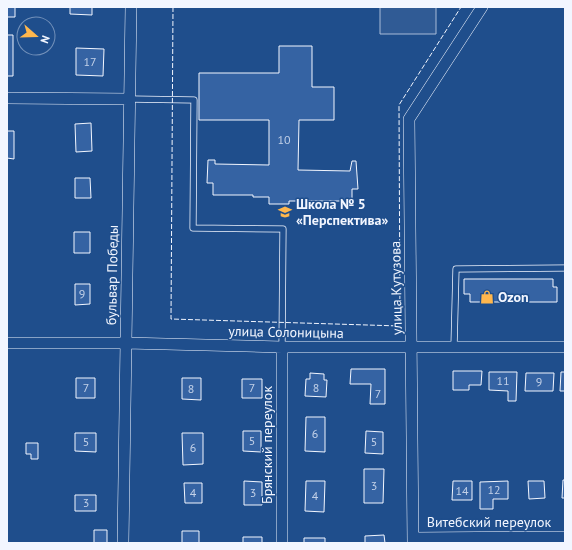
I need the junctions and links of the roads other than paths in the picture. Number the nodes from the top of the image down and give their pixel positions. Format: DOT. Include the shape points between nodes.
graph roads {
  1 [pos="131,7"];
  2 [pos="482,7"];
  3 [pos="7,98"];
  4 [pos="130,99"];
  5 [pos="565,268"];
  6 [pos="7,343"];
  7 [pos="126,343"];
  8 [pos="454,346"];
  9 [pos="565,347"];
  10 [pos="282,348"];
  11 [pos="412,348"];
  12 [pos="565,537"];
  13 [pos="413,541"];
  14 [pos="123,543"];
  15 [pos="282,543"];
  1 -- 4 [label="street, бульвар Победы"];
  2 -- 11 [label="street, улица Кутузова" via="409,119"];
  3 -- 4 [label="street"];
  4 -- 7 [label="street, бульвар Победы"];
  4 -- 10 [label="lane" via="194,100 193,228 283,229"];
  5 -- 8 [label="lane" via="456,269"];
  6 -- 7 [label="street, улица Солоницына"];
  7 -- 10 [label="street, улица Солоницына"];
  7 -- 14 [label="street, бульвар Победы"];
  8 -- 9 [label="street, улица Солоницына"];
  8 -- 11 [label="street, улица Солоницына"];
  10 -- 11 [label="street, улица Солоницына"];
  10 -- 15 [label="street, Брянский переулок"];
  11 -- 13 [label="street, улица Кутузова"];
  12 -- 13 [label="street, Витебский переулок"];
}
